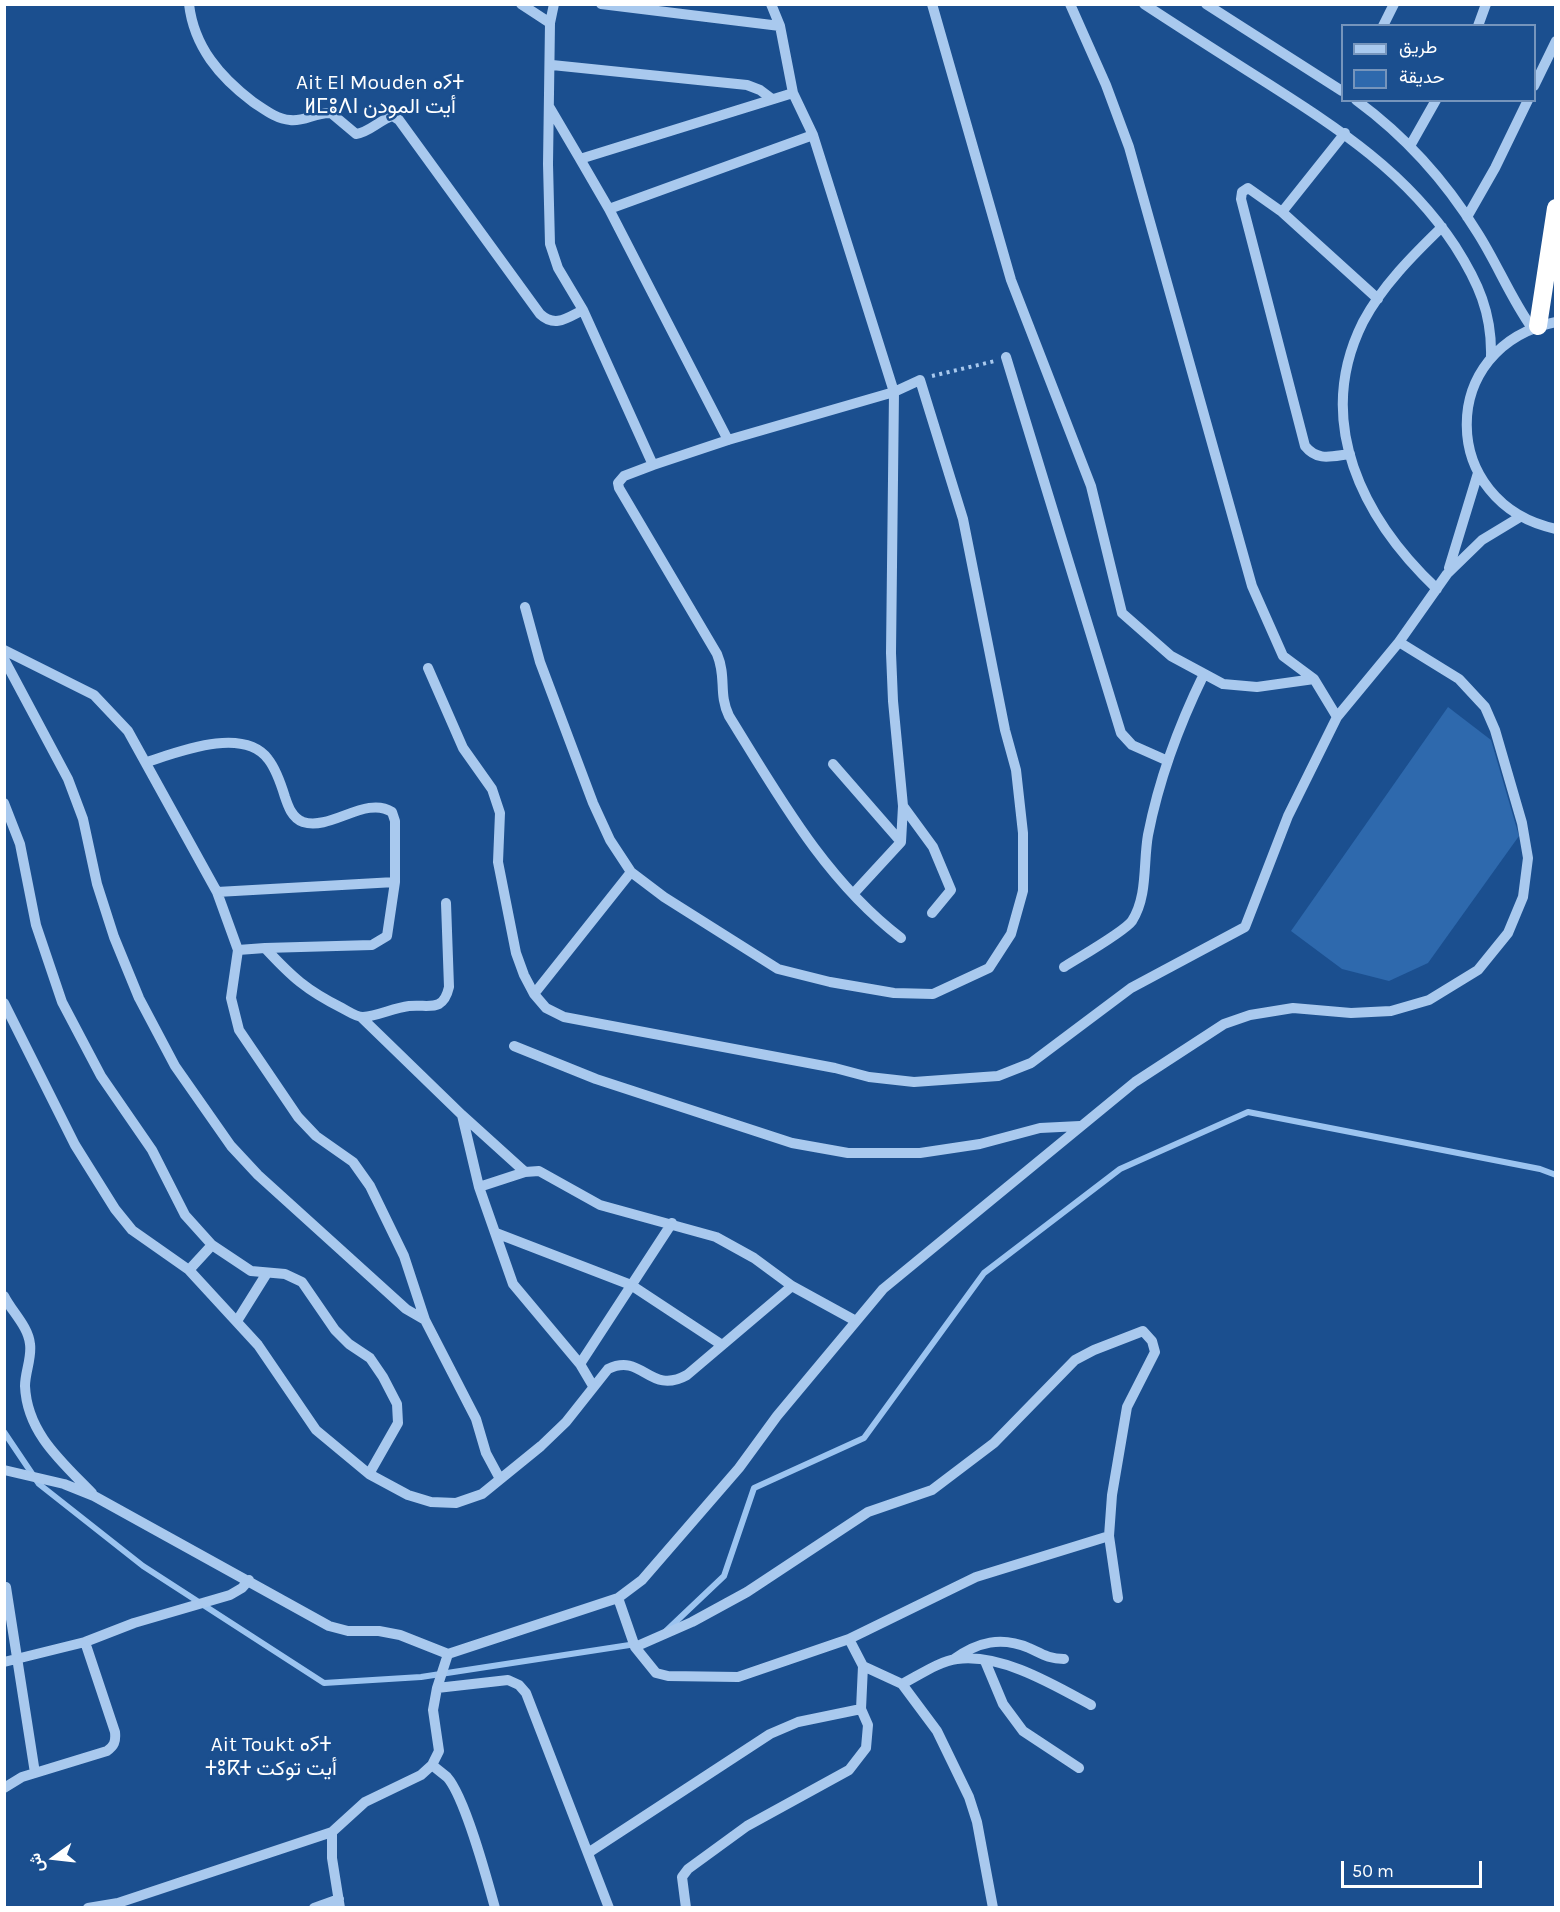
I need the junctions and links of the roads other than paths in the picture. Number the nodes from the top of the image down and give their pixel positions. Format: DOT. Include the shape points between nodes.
graph roads {
  1 [pos="189,4"];
  2 [pos="521,4"];
  3 [pos="554,4"];
  4 [pos="601,4"];
  5 [pos="771,4"];
  6 [pos="932,4"];
  7 [pos="1070,4"];
  8 [pos="1144,4"];
  9 [pos="1206,4"];
  10 [pos="1394,4"];
  11 [pos="1486,4"];
  12 [pos="550,23"];
  13 [pos="1384,24"];
  14 [pos="1479,24"];
  15 [pos="780,26"];
  16 [pos="1556,41"];
  17 [pos="552,65"];
  18 [pos="1536,82"];
  19 [pos="1341,90"];
  20 [pos="793,93"];
  21 [pos="772,99"];
  22 [pos="1358,102"];
  23 [pos="1435,102"];
  24 [pos="1527,102"];
  25 [pos="550,108"];
  26 [pos="1345,133"];
  27 [pos="813,135"];
  28 [pos="1410,146"];
  29 [pos="580,159"];
  30 [pos="1556,208"];
  31 [pos="609,209"];
  32 [pos="1282,212"];
  33 [pos="1467,217"];
  34 [pos="1442,226"];
  35 [pos="1378,299"];
  36 [pos="583,310"];
  37 [pos="1542,325"];
  38 [pos="1491,356"];
  39 [pos="1006,357"];
  40 [pos="894,392"];
  41 [pos="728,440"];
  42 [pos="1350,454"];
  43 [pos="653,465"];
  44 [pos="1478,473"];
  45 [pos="1520,517"];
  46 [pos="1556,529"];
  47 [pos="1447,574"];
  48 [pos="1437,589"];
  49 [pos="525,606"];
  50 [pos="1400,642"];
  51 [pos="4,650"];
  52 [pos="4,659"];
  53 [pos="428,668"];
  54 [pos="1204,674"];
  55 [pos="1314,678"];
  56 [pos="1337,717"];
  57 [pos="1168,761"];
  58 [pos="147,762"];
  59 [pos="833,764"];
  60 [pos="4,803"];
  61 [pos="903,806"];
  62 [pos="902,842"];
  63 [pos="631,872"];
  64 [pos="395,882"];
  65 [pos="217,892"];
  66 [pos="854,893"];
  67 [pos="446,903"];
  68 [pos="932,913"];
  69 [pos="901,938"];
  70 [pos="265,948"];
  71 [pos="238,950"];
  72 [pos="1064,967"];
  73 [pos="534,994"];
  74 [pos="4,1003"];
  75 [pos="361,1017"];
  76 [pos="514,1046"];
  77 [pos="462,1115"];
  78 [pos="1080,1126"];
  79 [pos="525,1172"];
  80 [pos="479,1187"];
  81 [pos="672,1223"];
  82 [pos="496,1233"];
  83 [pos="212,1245"];
  84 [pos="189,1270"];
  85 [pos="267,1274"];
  86 [pos="631,1285"];
  87 [pos="792,1286"];
  88 [pos="4,1296"];
  89 [pos="425,1320"];
  90 [pos="854,1320"];
  91 [pos="237,1322"];
  92 [pos="722,1345"];
  93 [pos="579,1364"];
  94 [pos="593,1386"];
  95 [pos="4,1470"];
  96 [pos="369,1474"];
  97 [pos="500,1479"];
  98 [pos="94,1496"];
  99 [pos="1109,1536"];
  100 [pos="249,1580"];
  101 [pos="6,1587"];
  102 [pos="618,1598"];
  103 [pos="1118,1598"];
  104 [pos="849,1639"];
  105 [pos="85,1642"];
  106 [pos="635,1647"];
  107 [pos="448,1654"];
  108 [pos="17,1659"];
  109 [pos="954,1659"];
  110 [pos="1064,1659"];
  111 [pos="4,1662"];
  112 [pos="985,1662"];
  113 [pos="863,1666"];
  114 [pos="902,1684"];
  115 [pos="437,1688"];
  116 [pos="1091,1705"];
  117 [pos="861,1709"];
  118 [pos="432,1766"];
  119 [pos="1079,1768"];
  120 [pos="35,1773"];
  121 [pos="4,1788"];
  122 [pos="332,1832"];
  123 [pos="588,1853"];
  124 [pos="339,1903"];
  125 [pos="118,1905"];
  126 [pos="88,1908"];
  127 [pos="314,1908"];
  128 [pos="495,1908"];
  129 [pos="609,1908"];
  130 [pos="686,1908"];
  131 [pos="993,1908"];
  1 -- 36 [label="street" via="196,35 211,63 232,86 266,111 288,120 331,113 356,134 393,116 540,314 556,323"];
  2 -- 12 [label="street"];
  3 -- 12 [label="street"];
  4 -- 15 [label="street"];
  5 -- 15 [label="street"];
  6 -- 54 [label="street" via="1011,280 1091,486 1122,613 1171,656"];
  7 -- 55 [label="street" via="1106,84 1135,168 1252,586 1283,656"];
  8 -- 26 [label="street"];
  9 -- 19 [label="street"];
  10 -- 13 [label="street"];
  11 -- 14 [label="street"];
  12 -- 17 [label="street"];
  15 -- 20 [label="street"];
  16 -- 18 [label="street"];
  17 -- 21 [label="street" via="747,85"];
  17 -- 25 [label="street"];
  20 -- 21 [label="street"];
  20 -- 27 [label="street"];
  21 -- 29 [label="street"];
  22 -- 28 [label="street"];
  23 -- 28 [label="street"];
  24 -- 33 [label="street"];
  25 -- 29 [label="street"];
  25 -- 36 [label="street" via="550,244 558,268"];
  26 -- 32 [label="street"];
  26 -- 34 [label="street" via="1402,181"];
  27 -- 31 [label="street"];
  27 -- 40 [label="street"];
  28 -- 33 [label="street"];
  29 -- 31 [label="street"];
  30 -- 37 [label="highway"];
  31 -- 41 [label="street"];
  32 -- 35 [label="street"];
  32 -- 42 [label="street" via="1255,191 1248,188 1242,192 1305,447 1324,458"];
  33 -- 37 [label="street" via="1512,298"];
  34 -- 35 [label="street" via="1407,261"];
  34 -- 38 [label="street" via="1470,269 1485,302"];
  35 -- 42 [label="street" via="1364,320 1347,366 1344,412"];
  36 -- 43 [label="street"];
  37 -- 38 [label="street" via="1510,340"];
  38 -- 44 [label="street" via="1468,400 1469,450"];
  39 -- 57 [label="street" via="1121,733 1132,745"];
  40 -- 41 [label="street"];
  40 -- 61 [label="street" via="891,652"];
  40 -- 63 [label="street" via="920,380 963,519 1016,770 1023,833 1023,891 1011,934 989,968 933,994 894,993 778,969"];
  41 -- 43 [label="street"];
  42 -- 48 [label="street" via="1361,489 1383,529"];
  43 -- 66 [label="street" via="624,476 619,488 717,654 725,681 722,702 729,716 810,845"];
  44 -- 45 [label="street" via="1489,491"];
  44 -- 47 [label="street"];
  45 -- 46 [label="street"];
  45 -- 47 [label="street" via="1482,540"];
  47 -- 48 [label="street"];
  48 -- 50 [label="street"];
  49 -- 63 [label="street" via="540,662 593,803"];
  50 -- 56 [label="street"];
  50 -- 78 [label="street" via="1468,687 1485,707 1495,730 1528,858 1523,897 1499,946 1462,982 1411,1006 1371,1013 1274,1010 1224,1024 1135,1082"];
  51 -- 58 [label="street" via="94,695 114,713"];
  52 -- 89 [label="street" via="68,779 83,819 114,937 139,998 175,1066 231,1146 258,1175 406,1309"];
  53 -- 73 [label="street" via="463,748 492,789 500,813 501,883 516,953"];
  54 -- 55 [label="street" via="1222,684 1257,687"];
  54 -- 57 [label="street" via="1179,725"];
  55 -- 56 [label="street"];
  56 -- 73 [label="street" via="1288,816 1245,927 1131,988 1031,1063 998,1076 914,1082 870,1077 564,1017 546,1008"];
  57 -- 72 [label="street" via="1148,835 1140,905 1131,923"];
  58 -- 64 [label="street" via="203,744 248,745 268,758 294,816 303,822 385,808 392,812 395,821"];
  58 -- 65 [label="street"];
  59 -- 62 [label="street"];
  60 -- 83 [label="street" via="20,844 36,925 62,1002 100,1076 152,1150 185,1215"];
  61 -- 62 [label="street"];
  61 -- 68 [label="street" via="933,847 951,890"];
  62 -- 66 [label="street"];
  63 -- 73 [label="street"];
  64 -- 65 [label="street"];
  64 -- 70 [label="street" via="390,928 381,943"];
  65 -- 71 [label="street"];
  66 -- 69 [label="street"];
  67 -- 75 [label="street" via="447,996 432,1007 409,1006"];
  70 -- 71 [label="street"];
  70 -- 75 [label="street" via="310,992"];
  71 -- 89 [label="street" via="231,998 239,1030 298,1117 316,1136 353,1162 370,1186 404,1256"];
  74 -- 84 [label="street" via="95,1181 132,1230"];
  75 -- 77 [label="street"];
  76 -- 78 [label="street" via="596,1079 781,1140 848,1154 920,1153 980,1144 1040,1128"];
  77 -- 79 [label="street"];
  77 -- 80 [label="street"];
  78 -- 90 [label="street" via="883,1289"];
  79 -- 80 [label="street"];
  79 -- 81 [label="street" via="539,1171 600,1205"];
  80 -- 82 [label="street"];
  81 -- 86 [label="street"];
  81 -- 87 [label="street" via="716,1237"];
  82 -- 86 [label="street"];
  82 -- 93 [label="street" via="513,1284"];
  83 -- 84 [label="street"];
  83 -- 85 [label="street" via="251,1271"];
  84 -- 91 [label="street"];
  85 -- 91 [label="street"];
  85 -- 96 [label="street" via="285,1274 302,1282 335,1330 370,1358 397,1404 398,1423"];
  86 -- 92 [label="street"];
  86 -- 93 [label="street"];
  87 -- 90 [label="street"];
  87 -- 92 [label="street"];
  88 -- 98 [label="street" via="26,1329 31,1346 25,1385 37,1429 48,1448"];
  89 -- 97 [label="street" via="476,1419 486,1453"];
  90 -- 102 [label="street" via="739,1468 642,1580"];
  91 -- 96 [label="street" via="279,1373 316,1430"];
  92 -- 94 [label="street" via="673,1383 659,1381 629,1365 617,1365"];
  93 -- 94 [label="street"];
  94 -- 97 [label="street" via="566,1422"];
  95 -- 98 [label="street" via="64,1484"];
  96 -- 97 [label="street" via="408,1495 431,1502 456,1503 482,1494"];
  98 -- 100 [label="street"];
  99 -- 103 [label="street"];
  99 -- 104 [label="street" via="976,1577"];
  99 -- 106 [label="street" via="1127,1407 1155,1352 1143,1331 1075,1360 994,1443 932,1490 868,1512 747,1592"];
  100 -- 105 [label="street" via="230,1595"];
  100 -- 107 [label="street" via="329,1626 400,1635"];
  101 -- 108 [label="street"];
  102 -- 106 [label="street"];
  102 -- 107 [label="street"];
  104 -- 106 [label="street" via="738,1677 656,1673"];
  104 -- 113 [label="street"];
  105 -- 108 [label="street"];
  105 -- 120 [label="street" via="116,1740 106,1751"];
  107 -- 115 [label="street"];
  108 -- 111 [label="street"];
  108 -- 120 [label="street"];
  109 -- 110 [label="street" via="971,1647 1010,1641 1050,1659"];
  109 -- 112 [label="street"];
  109 -- 114 [label="street"];
  112 -- 116 [label="street" via="1036,1675"];
  112 -- 119 [label="street" via="1003,1704 1023,1731"];
  113 -- 114 [label="street"];
  113 -- 117 [label="street"];
  114 -- 131 [label="street" via="937,1731 969,1797"];
  115 -- 118 [label="street" via="433,1710 439,1751"];
  115 -- 123 [label="street" via="508,1680 519,1685 532,1708"];
  117 -- 123 [label="street" via="798,1722 770,1734"];
  117 -- 130 [label="street" via="868,1725 866,1748 849,1770 747,1826 688,1869 681,1877"];
  118 -- 122 [label="street" via="365,1802"];
  118 -- 128 [label="street" via="447,1778 456,1793"];
  120 -- 121 [label="street"];
  122 -- 124 [label="street"];
  122 -- 125 [label="street"];
  123 -- 129 [label="street"];
  124 -- 127 [label="street"];
  125 -- 126 [label="street"];
}
